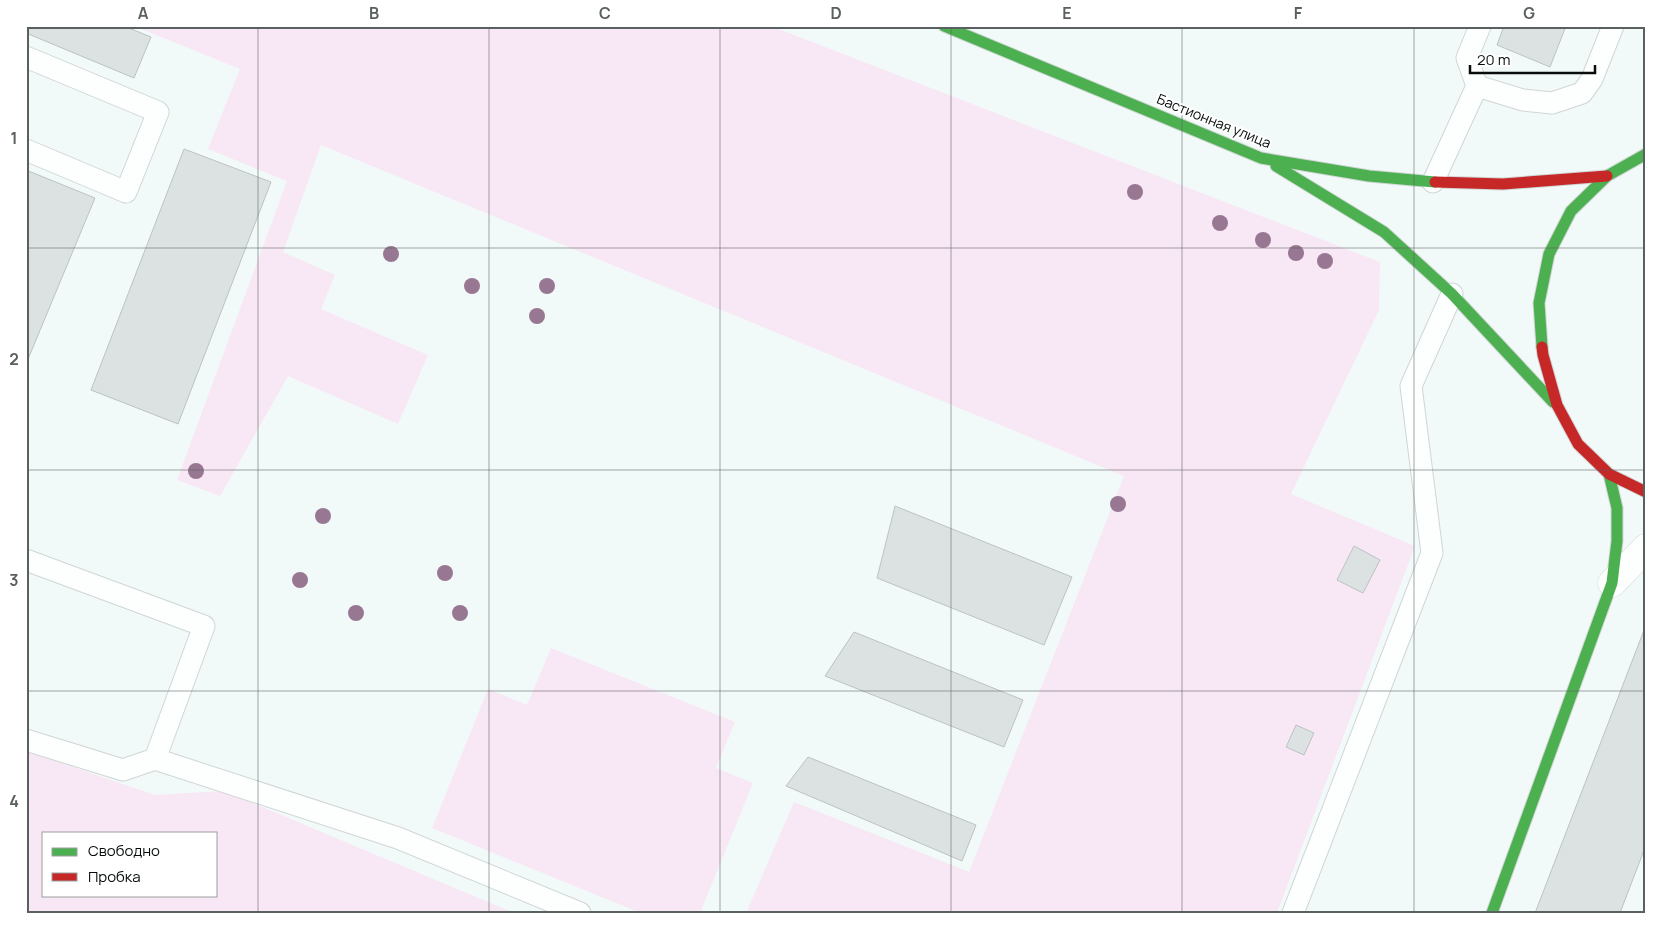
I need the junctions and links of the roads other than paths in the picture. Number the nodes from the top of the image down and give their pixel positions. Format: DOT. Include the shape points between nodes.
graph roads {
  1 [pos="944,26"];
  2 [pos="1480,26"];
  3 [pos="1613,26"];
  4 [pos="26,57"];
  5 [pos="1477,86"];
  6 [pos="26,150"];
  7 [pos="1646,154"];
  8 [pos="1261,158"];
  9 [pos="1607,176"];
  10 [pos="1433,182"];
  11 [pos="1452,294"];
  12 [pos="1556,405"];
  13 [pos="1609,474"];
  14 [pos="1646,492"];
  15 [pos="1646,548"];
  16 [pos="26,560"];
  17 [pos="1612,583"];
  18 [pos="26,740"];
  19 [pos="155,759"];
  20 [pos="580,913"];
  21 [pos="1293,913"];
  22 [pos="1492,913"];
  1 -- 8 [label="street, Бастионная улица"];
  2 -- 5 [label="lane" via="1467,58"];
  3 -- 5 [label="lane" via="1592,79 1582,93 1552,103 1523,100"];
  4 -- 6 [label="lane" via="158,112 126,192"];
  5 -- 10 [label="lane"];
  7 -- 9 [label="street"];
  8 -- 10 [label="street, Бастионная улица" via="1370,176"];
  8 -- 11 [label="street" via="1384,232"];
  9 -- 10 [label="street, Бастионная улица" via="1503,184"];
  9 -- 12 [label="street" via="1571,211 1549,254 1539,303 1543,354"];
  11 -- 12 [label="street"];
  11 -- 21 [label="lane" via="1411,386 1432,553"];
  12 -- 13 [label="street" via="1578,444"];
  13 -- 14 [label="street"];
  13 -- 17 [label="street" via="1617,508"];
  15 -- 17 [label="street"];
  16 -- 19 [label="lane" via="204,626"];
  17 -- 22 [label="street"];
  18 -- 19 [label="lane" via="123,770"];
  19 -- 20 [label="lane" via="398,838"];
}
